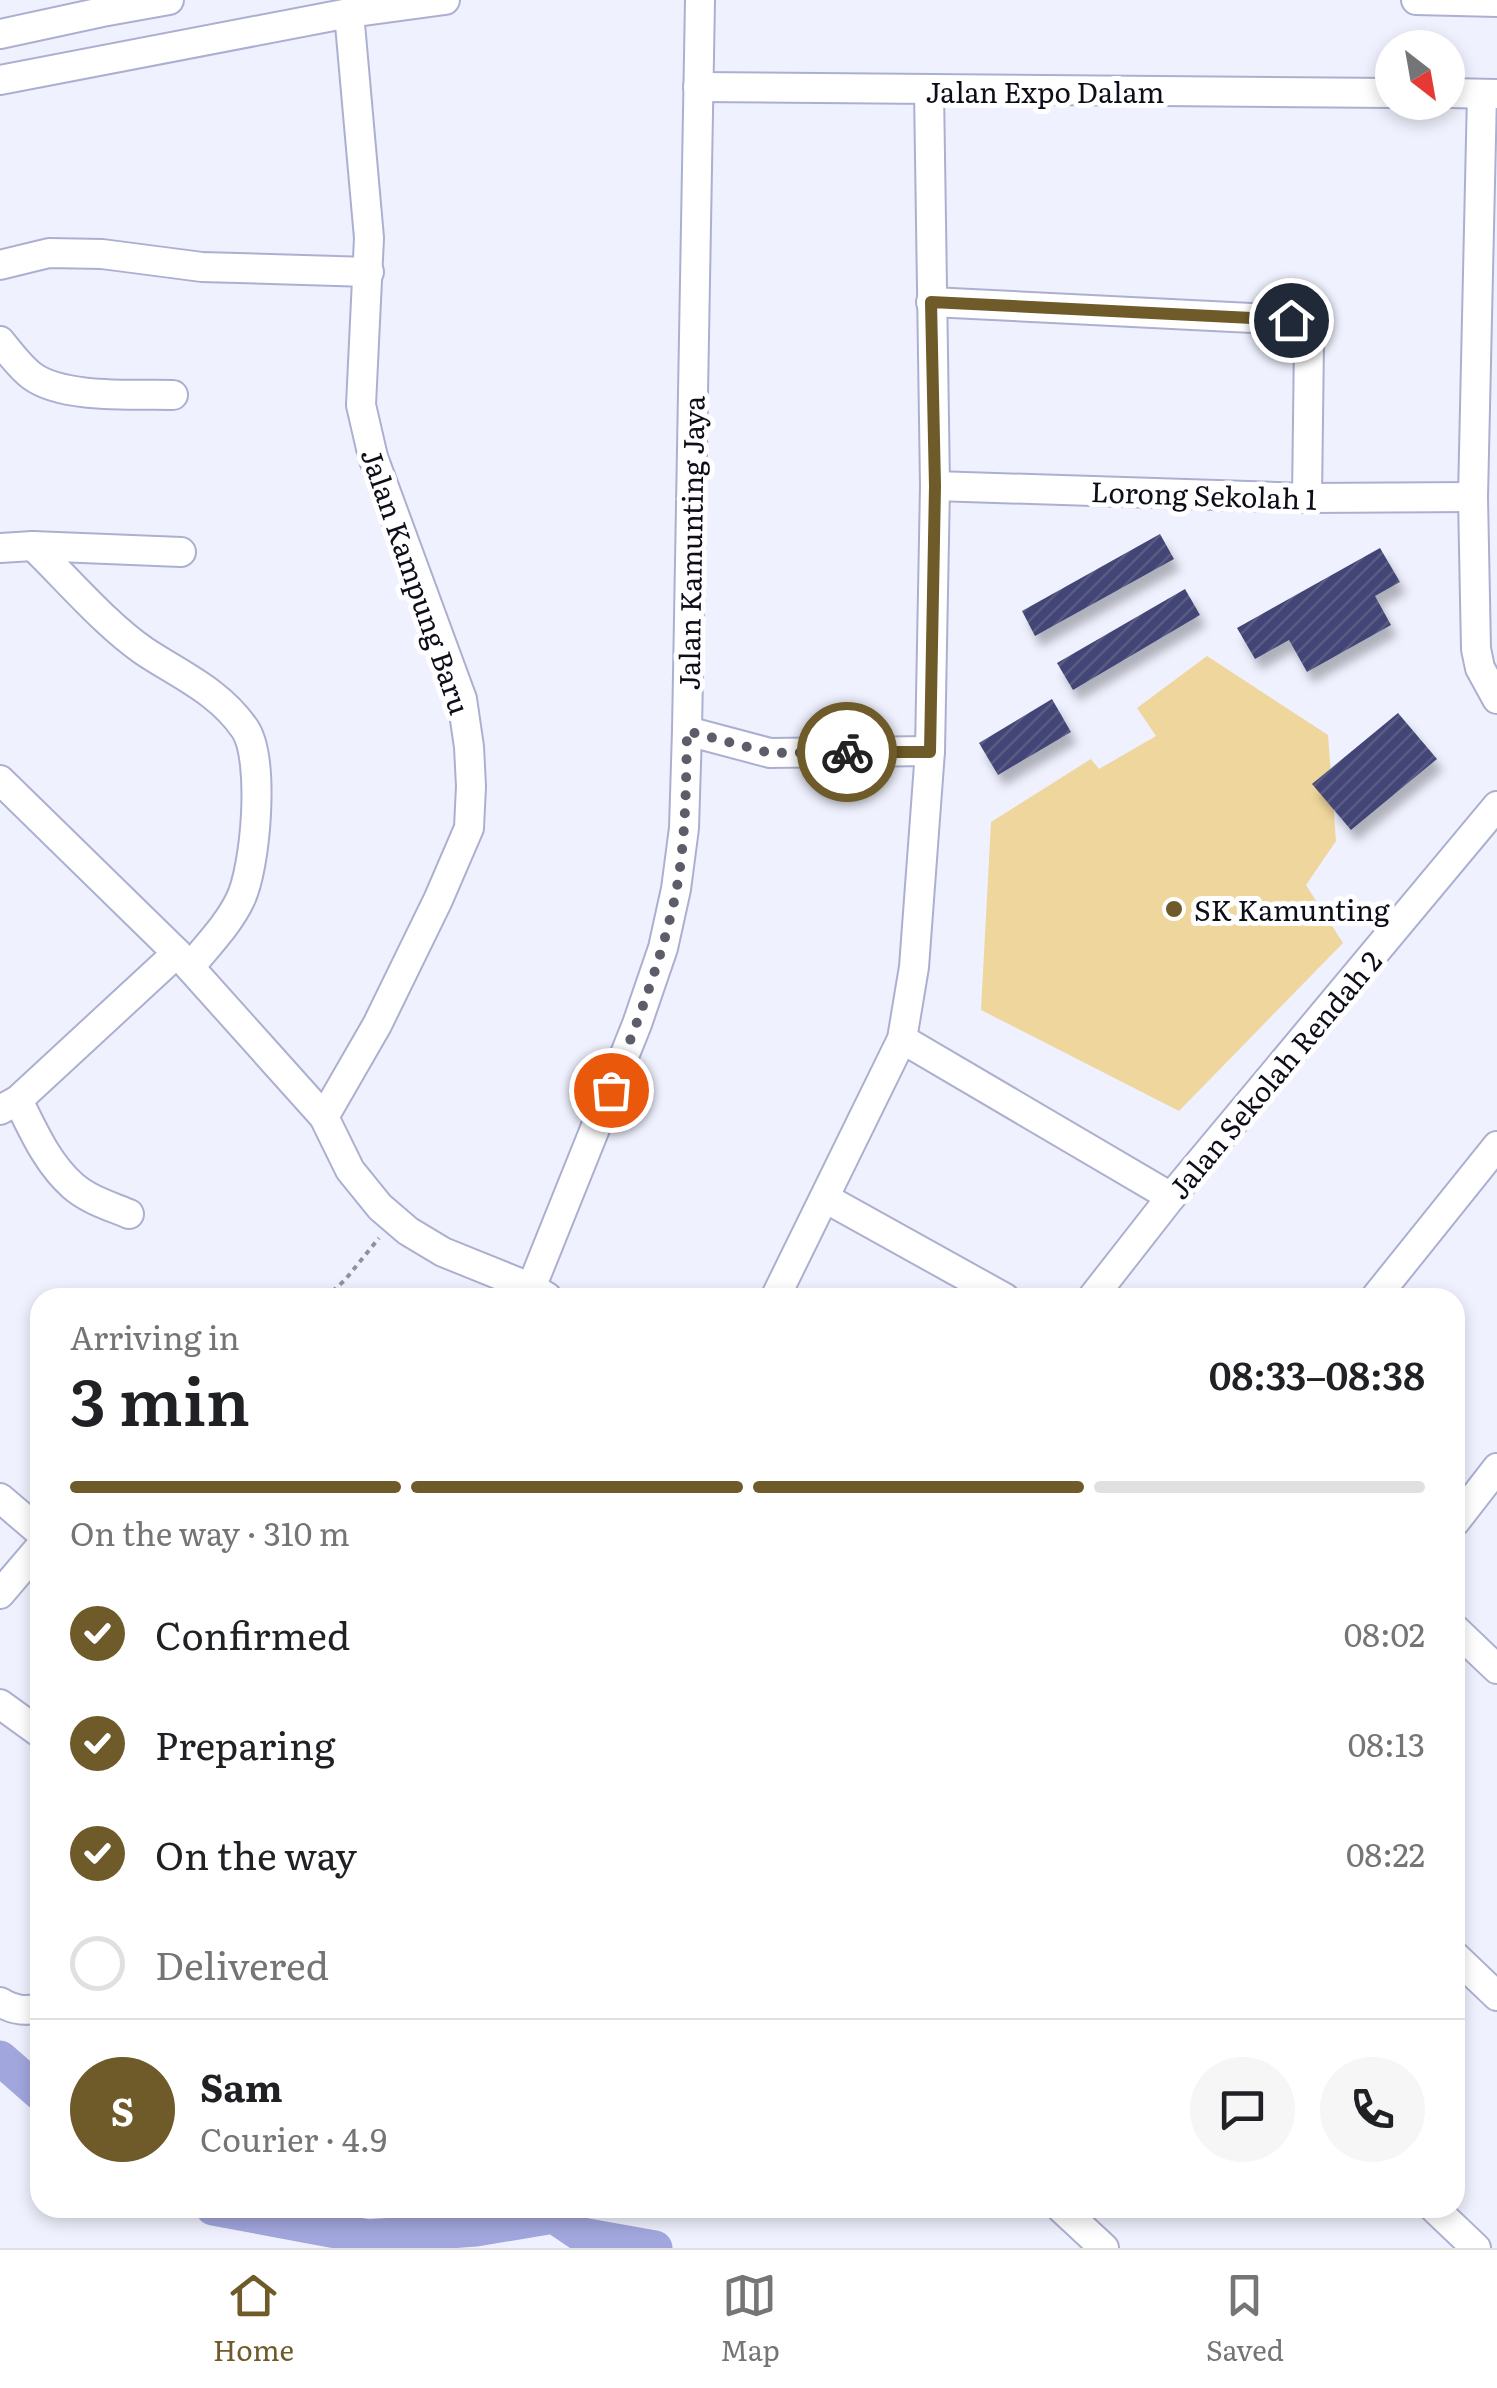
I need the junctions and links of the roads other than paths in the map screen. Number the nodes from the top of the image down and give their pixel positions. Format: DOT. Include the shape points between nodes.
graph roads {
  1 [pos="168,0"];
  2 [pos="444,0"];
  3 [pos="700,0"];
  4 [pos="1416,0"];
  5 [pos="1497,2"];
  6 [pos="101,6"];
  7 [pos="348,13"];
  8 [pos="0,34"];
  9 [pos="108,57"];
  10 [pos="0,80"];
  11 [pos="698,87"];
  12 [pos="929,90"];
  13 [pos="1375,93"];
  14 [pos="1489,94"];
  15 [pos="0,265"];
  16 [pos="368,272"];
  17 [pos="931,302"];
  18 [pos="1488,309"];
  19 [pos="0,341"];
  20 [pos="173,395"];
  21 [pos="935,486"];
  22 [pos="1473,497"];
  23 [pos="1307,498"];
  24 [pos="33,546"];
  25 [pos="0,548"];
  26 [pos="181,552"];
  27 [pos="1497,699"];
  28 [pos="687,731"];
  29 [pos="930,752"];
  30 [pos="0,780"];
  31 [pos="1497,806"];
  32 [pos="184,960"];
  33 [pos="902,1039"];
  34 [pos="9,1105"];
  35 [pos="324,1117"];
  36 [pos="1497,1146"];
  37 [pos="1171,1197"];
  38 [pos="825,1198"];
  39 [pos="129,1214"];
  40 [pos="522,1288"];
  41 [pos="537,1288"];
  42 [pos="780,1288"];
  43 [pos="986,1288"];
  44 [pos="1100,1288"];
  45 [pos="1383,1288"];
  46 [pos="1497,1468"];
  47 [pos="0,1498"];
  48 [pos="1465,1509"];
  49 [pos="30,1524"];
  50 [pos="30,1559"];
  51 [pos="0,1594"];
  52 [pos="1465,1638"];
  53 [pos="1497,1669"];
  54 [pos="0,1704"];
  55 [pos="30,1726"];
  56 [pos="1465,1966"];
  57 [pos="1497,1996"];
  58 [pos="0,2002"];
  59 [pos="30,2010"];
  60 [pos="1072,2218"];
  61 [pos="1444,2218"];
  62 [pos="1104,2248"];
  63 [pos="1476,2248"];
  1 -- 6 [label="street"];
  2 -- 7 [label="street"];
  3 -- 11 [label="street, Jalan Kamunting Jaya"];
  4 -- 5 [label="street"];
  6 -- 8 [label="street"];
  6 -- 9 [label="street"];
  7 -- 9 [label="street"];
  7 -- 16 [label="street, Jalan Kampung Baru"];
  9 -- 10 [label="street"];
  11 -- 12 [label="street, Jalan Expo Dalam"];
  11 -- 28 [label="street, Jalan Kamunting Jaya"];
  12 -- 13 [label="street, Jalan Expo Dalam"];
  12 -- 17 [label="street"];
  14 -- 18 [label="street"];
  15 -- 16 [label="street" via="49,253 102,254 202,266"];
  16 -- 35 [label="street, Jalan Kampung Baru" via="361,405 462,699 470,814 438,900 378,1025"];
  17 -- 21 [label="street"];
  17 -- 23 [label="street" via="1291,320 1309,341"];
  18 -- 22 [label="street"];
  19 -- 20 [label="street" via="32,376 58,388"];
  21 -- 23 [label="street, Lorong Sekolah 1"];
  21 -- 29 [label="street"];
  22 -- 23 [label="street, Lorong Sekolah 1"];
  22 -- 27 [label="street" via="1476,649"];
  24 -- 25 [label="street"];
  24 -- 26 [label="street"];
  24 -- 32 [label="street" via="142,650 204,687 248,734 256,794 243,896"];
  28 -- 29 [label="street" via="770,753"];
  28 -- 41 [label="street, Jalan Kamunting Jaya" via="684,828 662,948"];
  29 -- 33 [label="street"];
  30 -- 32 [label="street"];
  31 -- 37 [label="street, Jalan Sekolah Rendah 2"];
  32 -- 34 [label="street"];
  32 -- 35 [label="street"];
  33 -- 37 [label="street"];
  33 -- 38 [label="street"];
  34 -- 39 [label="street" via="72,1186"];
  35 -- 40 [label="street" via="350,1170 380,1207 443,1252"];
  36 -- 45 [label="street"];
  37 -- 44 [label="street, Jalan Sekolah Rendah 2"];
  38 -- 42 [label="street"];
  38 -- 43 [label="street"];
  46 -- 48 [label="street"];
  47 -- 49 [label="street"];
  50 -- 51 [label="street"];
  52 -- 53 [label="street"];
  54 -- 55 [label="street"];
  56 -- 57 [label="street"];
  58 -- 59 [label="street"];
  60 -- 62 [label="street"];
  61 -- 63 [label="street"];
}
